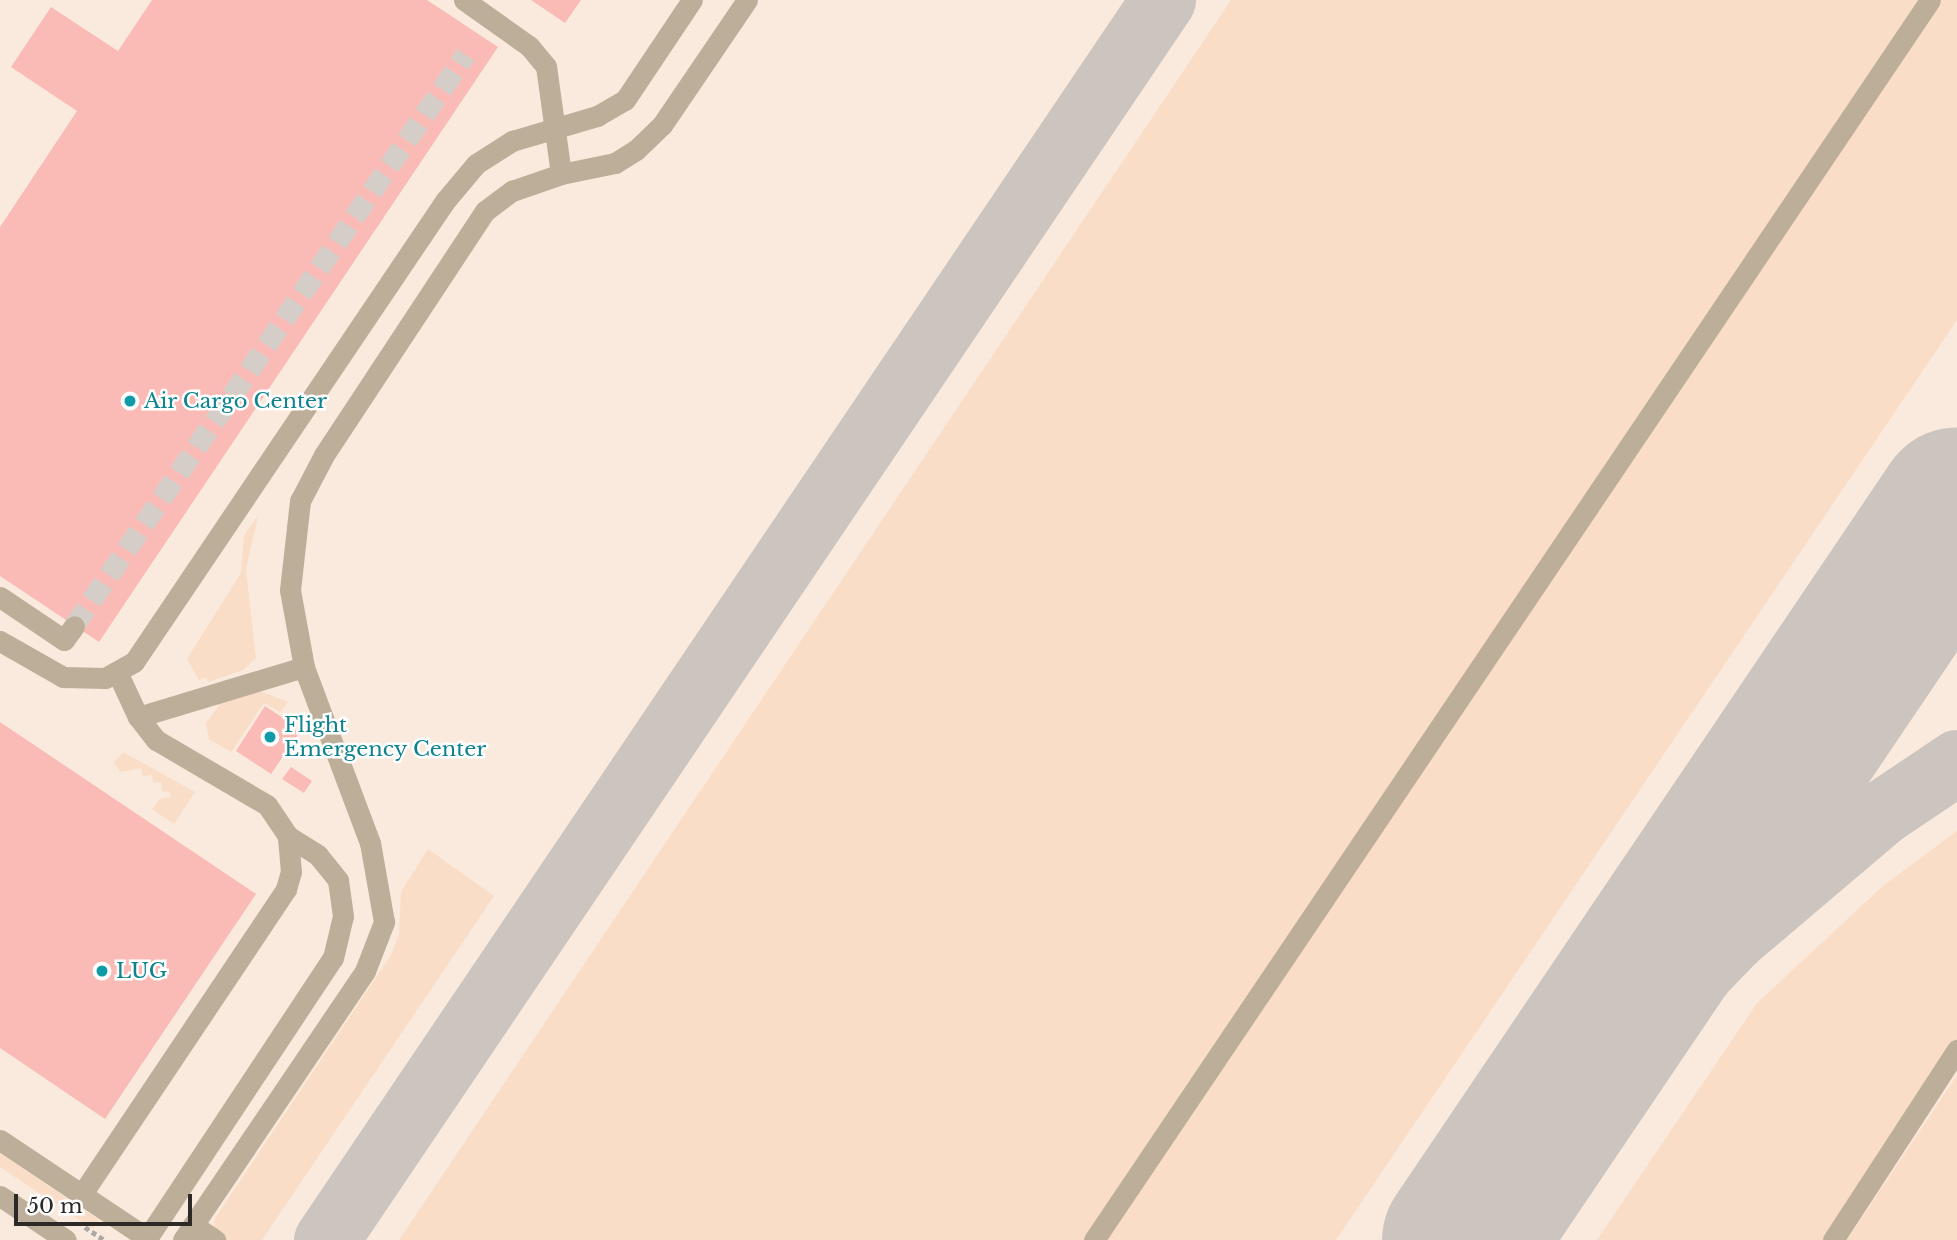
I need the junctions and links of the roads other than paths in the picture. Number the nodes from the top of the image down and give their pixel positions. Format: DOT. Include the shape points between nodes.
graph roads {
  1 [pos="464,0"];
  2 [pos="692,0"];
  3 [pos="747,0"];
  4 [pos="1930,0"];
  5 [pos="556,126"];
  6 [pos="561,174"];
  7 [pos="0,597"];
  8 [pos="74,625"];
  9 [pos="0,641"];
  10 [pos="304,667"];
  11 [pos="118,674"];
  12 [pos="138,717"];
  13 [pos="288,836"];
  14 [pos="1957,1050"];
  15 [pos="0,1140"];
  16 [pos="82,1194"];
  17 [pos="0,1196"];
  18 [pos="188,1233"];
  19 [pos="146,1239"];
  20 [pos="66,1240"];
  21 [pos="215,1240"];
  22 [pos="1094,1240"];
  23 [pos="1833,1240"];
  1 -- 5 [label="lane" via="529,46 546,66"];
  2 -- 5 [label="lane" via="625,100 597,116"];
  3 -- 6 [label="lane" via="662,125 636,150 615,163"];
  4 -- 22 [label="lane"];
  5 -- 6 [label="lane"];
  5 -- 11 [label="lane" via="512,141 476,164 445,201 134,662"];
  6 -- 10 [label="lane" via="512,191 485,211 324,454 300,501 294,545 290,590"];
  7 -- 8 [label="lane" via="64,640"];
  9 -- 11 [label="lane" via="64,677"];
  10 -- 12 [label="lane"];
  10 -- 18 [label="lane" via="370,843 384,922 365,971"];
  11 -- 12 [label="lane"];
  12 -- 13 [label="lane" via="156,740 267,805"];
  13 -- 16 [label="lane" via="292,854 286,889"];
  13 -- 19 [label="lane" via="318,855 338,880 342,916 333,958"];
  14 -- 23 [label="lane"];
  15 -- 16 [label="lane"];
  16 -- 19 [label="lane"];
  17 -- 20 [label="lane"];
  18 -- 21 [label="lane"];
}
